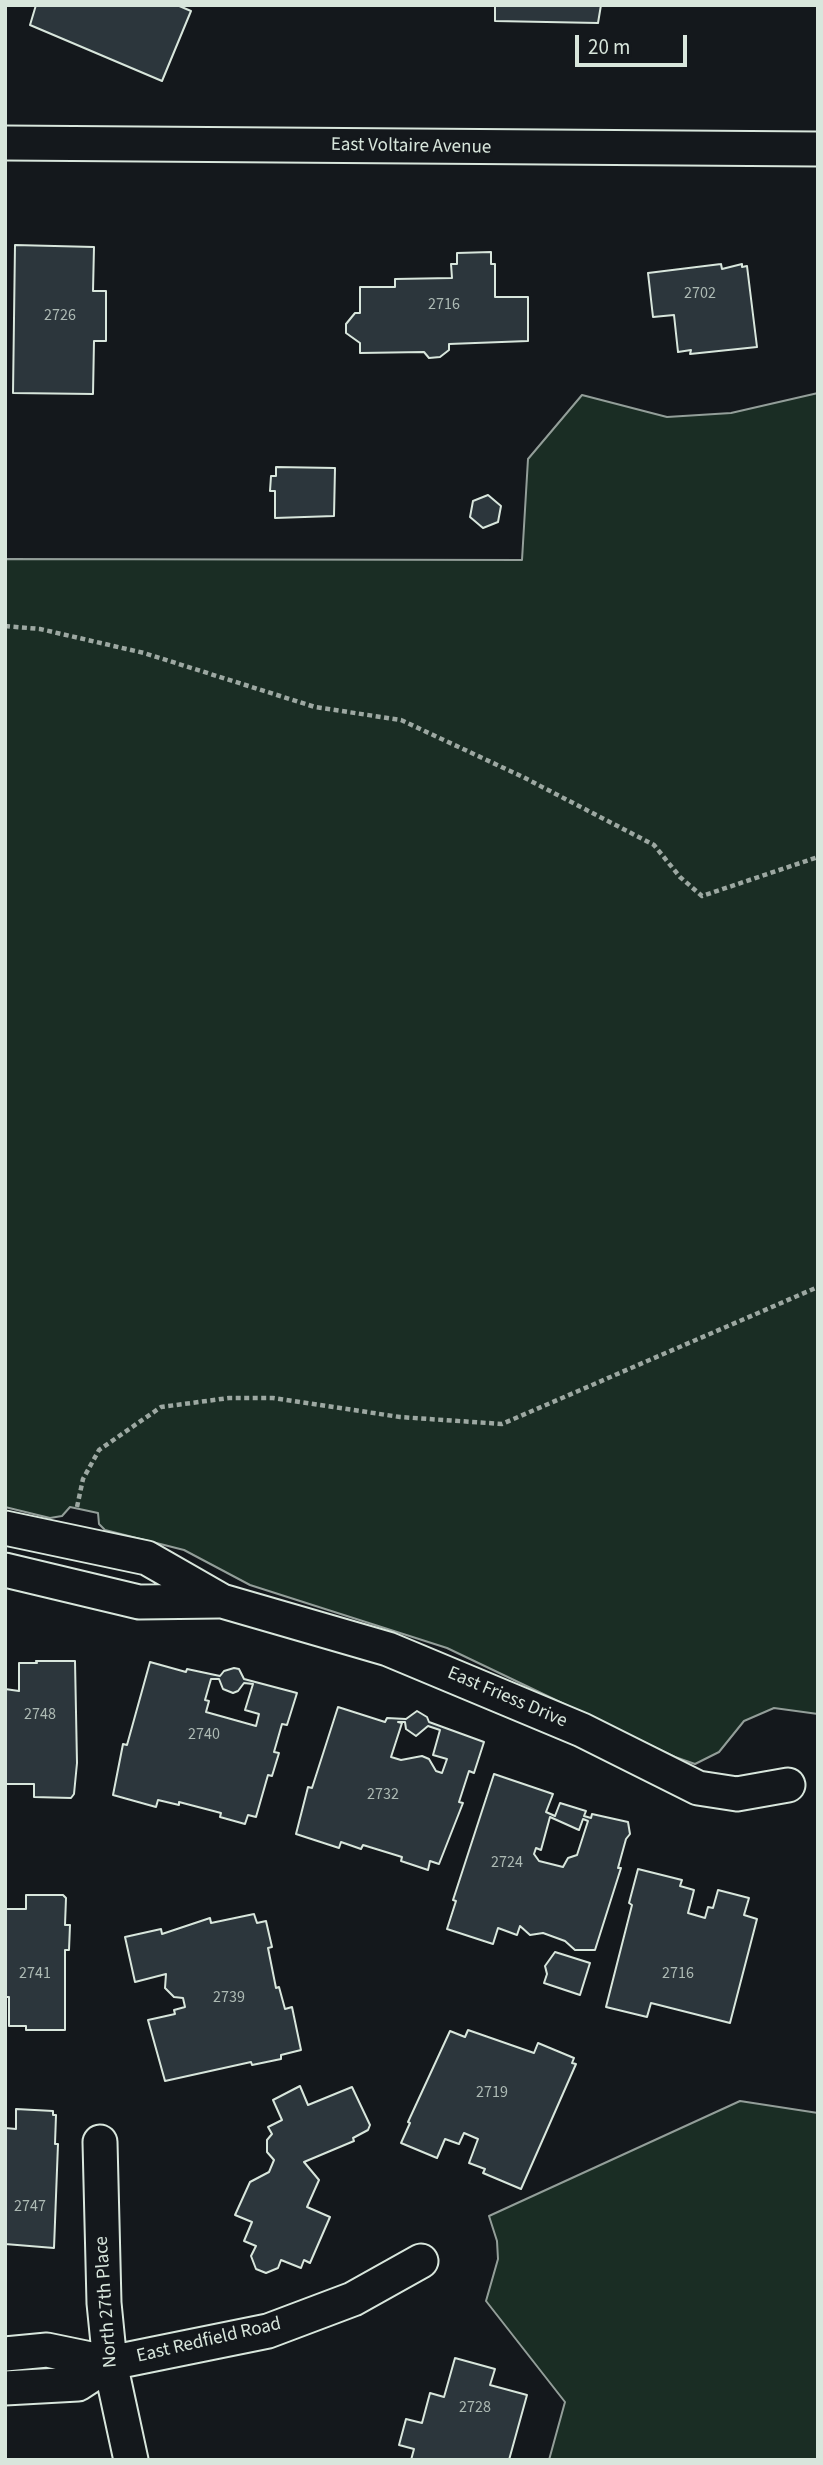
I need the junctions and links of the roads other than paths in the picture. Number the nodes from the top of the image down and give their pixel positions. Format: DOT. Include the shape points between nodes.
graph roads {
  1 [pos="5,143"];
  2 [pos="818,149"];
  3 [pos="5,1528"];
  4 [pos="74,1543"];
  5 [pos="5,1570"];
  6 [pos="68,1585"];
  7 [pos="222,1601"];
  8 [pos="788,1785"];
  9 [pos="100,2143"];
  10 [pos="421,2261"];
  11 [pos="5,2354"];
  12 [pos="110,2363"];
  13 [pos="5,2388"];
  14 [pos="131,2460"];
  1 -- 2 [label="street, East Voltaire Avenue"];
  3 -- 4 [label="street, East Friess Drive"];
  4 -- 6 [label="street"];
  4 -- 7 [label="street, East Friess Drive" via="147,1558"];
  5 -- 6 [label="street, East Friess Drive"];
  6 -- 7 [label="street, East Friess Drive" via="139,1602"];
  7 -- 8 [label="street, East Friess Drive" via="388,1649 571,1725 698,1788 737,1794"];
  9 -- 12 [label="street, North 27th Place"];
  10 -- 12 [label="street, East Redfield Road" via="352,2299 268,2330"];
  11 -- 12 [label="street, East Redfield Road" via="47,2350"];
  12 -- 13 [label="street, East Redfield Road" via="78,2384"];
  12 -- 14 [label="street, North 27th Place"];
}
